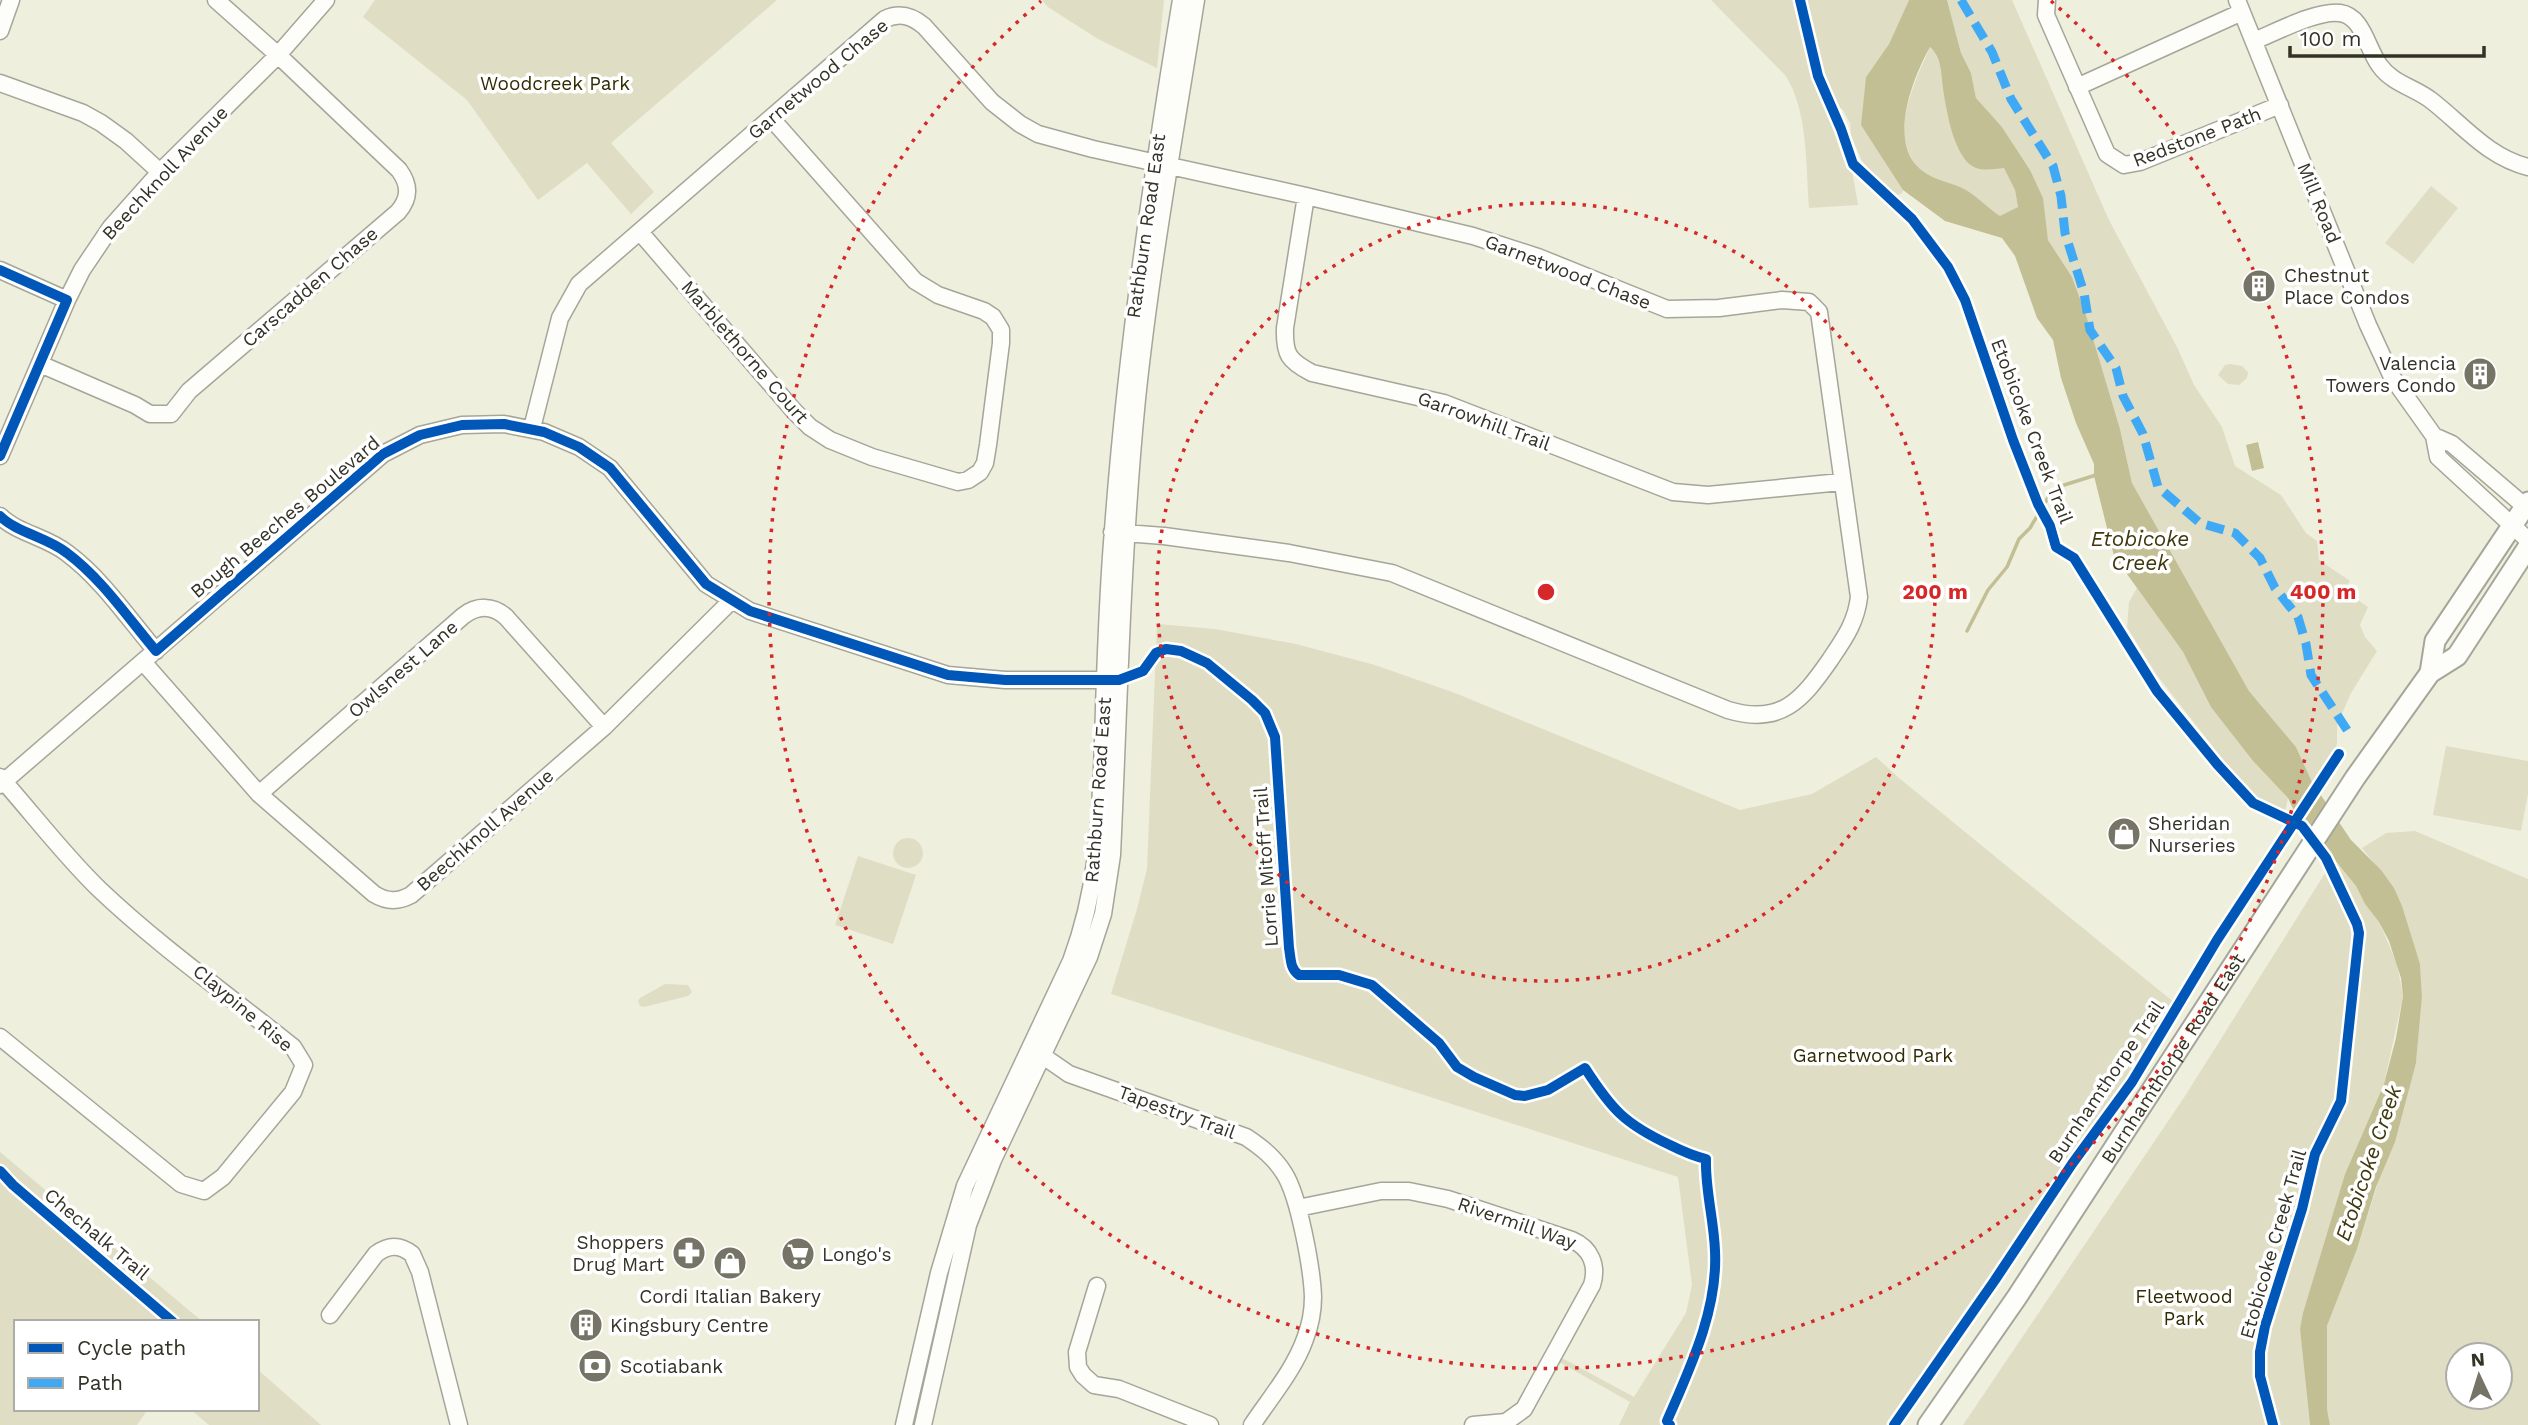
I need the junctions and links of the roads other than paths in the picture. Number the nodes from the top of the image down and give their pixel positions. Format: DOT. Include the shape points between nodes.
graph roads {
  1 [pos="11,0"];
  2 [pos="216,0"];
  3 [pos="326,0"];
  4 [pos="1181,0"];
  5 [pos="1196,0"];
  6 [pos="2047,0"];
  7 [pos="2240,6"];
  8 [pos="0,31"];
  9 [pos="2254,41"];
  10 [pos="278,55"];
  11 [pos="0,83"];
  12 [pos="2077,87"];
  13 [pos="2280,105"];
  14 [pos="771,118"];
  15 [pos="1162,164"];
  16 [pos="2528,167"];
  17 [pos="160,172"];
  18 [pos="1306,196"];
  19 [pos="640,232"];
  20 [pos="0,270"];
  21 [pos="67,300"];
  22 [pos="40,364"];
  23 [pos="532,429"];
  24 [pos="2434,436"];
  25 [pos="0,456"];
  26 [pos="1841,482"];
  27 [pos="2527,506"];
  28 [pos="0,516"];
  29 [pos="2513,526"];
  30 [pos="1120,533"];
  31 [pos="2528,540"];
  32 [pos="2528,547"];
  33 [pos="732,600"];
  34 [pos="156,651"];
  35 [pos="144,663"];
  36 [pos="2430,673"];
  37 [pos="1112,680"];
  38 [pos="604,727"];
  39 [pos="1,781"];
  40 [pos="260,794"];
  41 [pos="0,1037"];
  42 [pos="1043,1056"];
  43 [pos="1298,1208"];
  44 [pos="1097,1286"];
  45 [pos="330,1315"];
  46 [pos="459,1425"];
  47 [pos="904,1425"];
  48 [pos="923,1425"];
  49 [pos="1210,1425"];
  50 [pos="1252,1425"];
  51 [pos="1473,1425"];
  52 [pos="1928,1425"];
  1 -- 8 [label="street"];
  2 -- 10 [label="street, Carscadden Chase"];
  3 -- 10 [label="street, Beechknoll Avenue"];
  4 -- 15 [label="street, Rathburn Road East"];
  5 -- 15 [label="street, Rathburn Road East"];
  6 -- 12 [label="street, Redstone Path" via="2046,15"];
  7 -- 9 [label="street, Mill Road"];
  7 -- 12 [label="street"];
  9 -- 13 [label="street, Mill Road"];
  9 -- 16 [label="street" via="2325,14 2351,17 2381,68 2395,81 2431,100 2494,153"];
  10 -- 17 [label="street, Beechknoll Avenue"];
  10 -- 22 [label="street, Carscadden Chase" via="402,174 408,191 403,207 189,391 171,414 150,414"];
  11 -- 17 [label="street" via="101,123"];
  12 -- 13 [label="street, Redstone Path" via="2107,154 2124,165"];
  13 -- 24 [label="street, Mill Road" via="2383,359"];
  14 -- 15 [label="street, Garnetwood Chase" via="885,19 904,15 924,26 992,102 1020,124 1049,137"];
  14 -- 19 [label="street, Garnetwood Chase"];
  14 -- 19 [label="street, Marblethorne Court" via="915,281 938,295 984,311 999,325 1001,343 988,445 977,475 963,482 945,479 850,450 810,427"];
  15 -- 18 [label="street, Garnetwood Chase"];
  15 -- 30 [label="street, Rathburn Road East" via="1134,308"];
  17 -- 21 [label="street, Beechknoll Avenue" via="111,227"];
  18 -- 26 [label="street, Garnetwood Chase" via="1473,236 1667,309 1809,302 1819,312"];
  18 -- 26 [label="street, Garrowhill Trail" via="1284,345 1293,362 1312,373 1444,404 1673,492 1708,495"];
  19 -- 23 [label="street, Garnetwood Chase" via="587,275 565,306"];
  20 -- 21 [label="street"];
  21 -- 22 [label="street, Beechknoll Avenue"];
  22 -- 25 [label="street, Beechknoll Avenue"];
  23 -- 33 [label="street, Bough Beeches Boulevard" via="579,447 610,468 706,584"];
  23 -- 34 [label="street, Bough Beeches Boulevard" via="462,425 434,430 383,454"];
  24 -- 27 [label="street, Mill Road" via="2452,444"];
  24 -- 29 [label="street, Mill Road" via="2438,457"];
  26 -- 30 [label="street, Garnetwood Chase" via="1858,584 1854,622 1806,693 1780,711 1754,715 1728,710 1392,573 1289,553"];
  27 -- 29 [label="main road"];
  28 -- 34 [label="street" via="68,552"];
  29 -- 31 [label="street, Mill Road"];
  29 -- 36 [label="main road" via="2435,641"];
  30 -- 37 [label="street, Rathburn Road East"];
  32 -- 36 [label="main road" via="2456,656"];
  33 -- 37 [label="street, Bough Beeches Boulevard" via="750,611 947,675"];
  33 -- 38 [label="street, Beechknoll Avenue"];
  34 -- 35 [label="street, Bough Beeches Boulevard"];
  35 -- 39 [label="street, Bough Beeches Boulevard"];
  35 -- 40 [label="street, Beechknoll Avenue"];
  36 -- 52 [label="main road, Burnhamthorpe Road East" via="2355,778 2025,1286"];
  37 -- 42 [label="street, Rathburn Road East" via="1112,855 1103,914 1089,957"];
  37 -- 47 [label="street, Rathburn Road East" via="1096,866 1085,925 965,1186 939,1273"];
  38 -- 40 [label="street, Beechknoll Avenue" via="411,895 398,900 374,894"];
  38 -- 40 [label="street, Owlsnest Lane" via="506,617 493,608 477,608"];
  39 -- 41 [label="street, Claypine Rise" via="98,887 293,1047 304,1065 293,1092 223,1177 204,1191 181,1184"];
  42 -- 43 [label="street, Tapestry Trail" via="1069,1074 1246,1137 1280,1166"];
  42 -- 48 [label="street, Rathburn Road East" via="993,1160 968,1225"];
  43 -- 50 [label="street, Tapestry Trail" via="1311,1278 1310,1320 1296,1359"];
  43 -- 51 [label="street, Rivermill Way" via="1381,1191 1409,1191 1448,1199 1586,1248 1594,1264 1592,1285 1524,1409 1506,1422"];
  44 -- 49 [label="street" via="1077,1352 1083,1376 1094,1385 1119,1389"];
  45 -- 46 [label="street" via="376,1254 396,1247 412,1254"];
}
